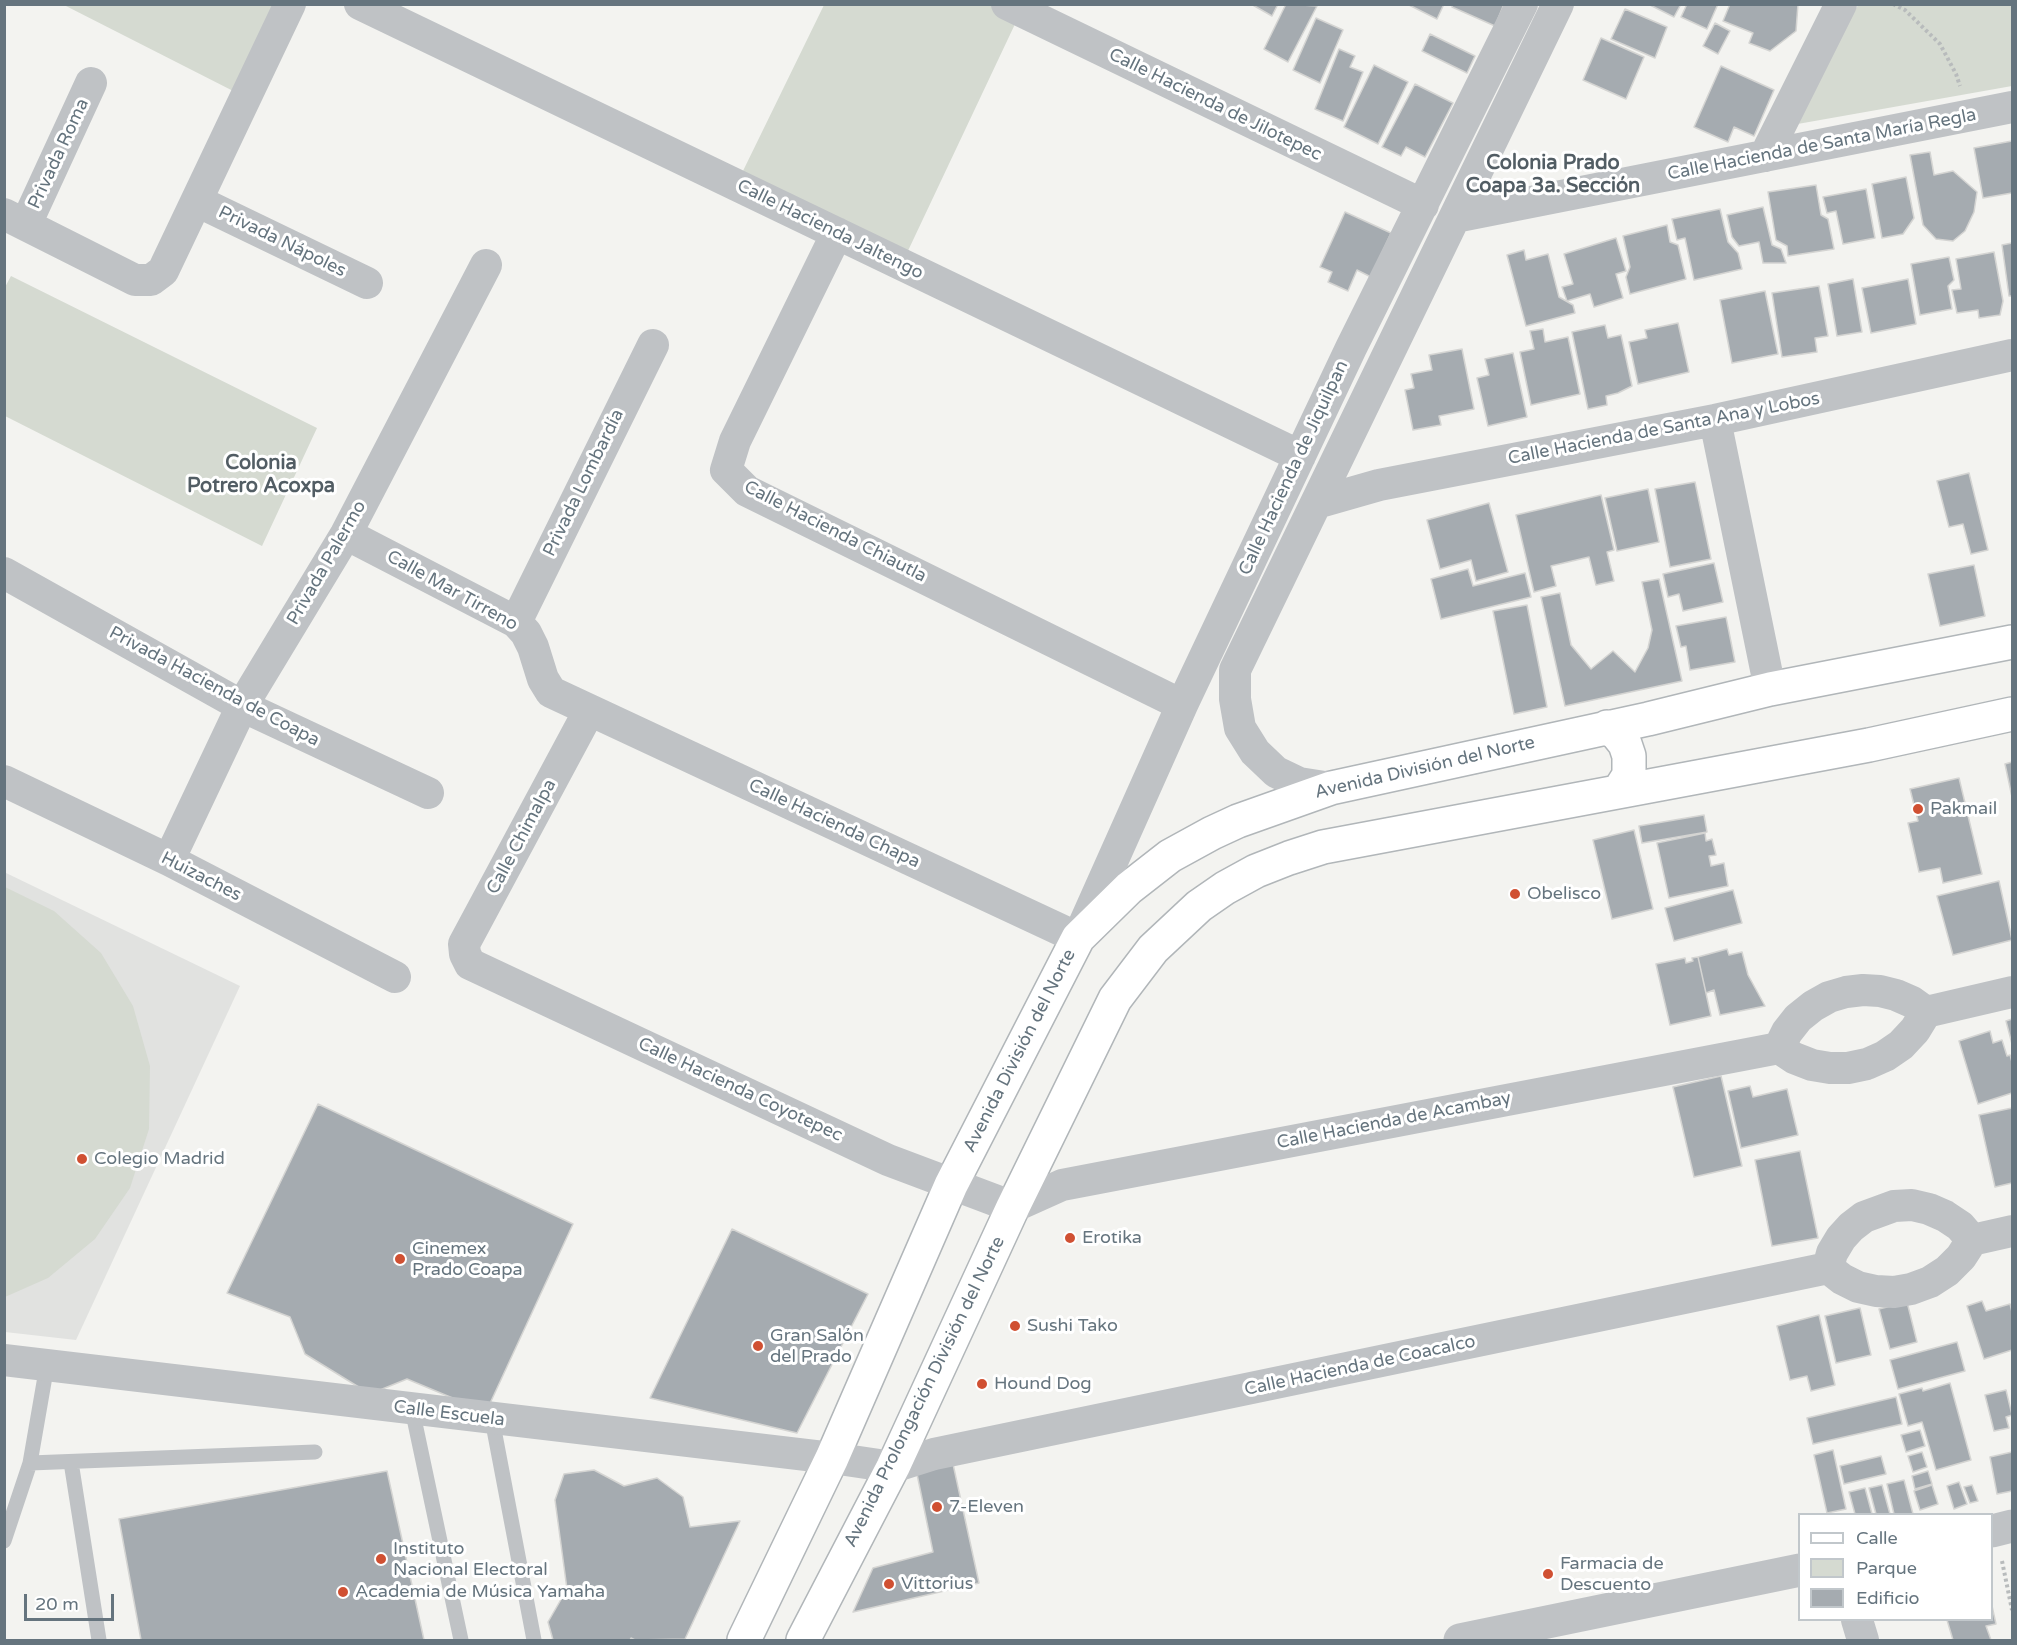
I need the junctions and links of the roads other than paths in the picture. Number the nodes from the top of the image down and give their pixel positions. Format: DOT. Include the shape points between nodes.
graph roads {
  1 [pos="290,4"];
  2 [pos="360,4"];
  3 [pos="1007,4"];
  4 [pos="1522,4"];
  5 [pos="1558,4"];
  6 [pos="1841,4"];
  7 [pos="91,83"];
  8 [pos="2013,107"];
  9 [pos="1765,156"];
  10 [pos="197,201"];
  11 [pos="1423,205"];
  12 [pos="1455,217"];
  13 [pos="15,219"];
  14 [pos="837,233"];
  15 [pos="486,265"];
  16 [pos="367,284"];
  17 [pos="652,345"];
  18 [pos="1351,348"];
  19 [pos="2013,355"];
  20 [pos="1382,368"];
  21 [pos="1715,420"];
  22 [pos="1300,456"];
  23 [pos="1316,503"];
  24 [pos="346,534"];
  25 [pos="4,573"];
  26 [pos="516,622"];
  27 [pos="2013,642"];
  28 [pos="1770,689"];
  29 [pos="1182,705"];
  30 [pos="242,706"];
  31 [pos="589,711"];
  32 [pos="2013,714"];
  33 [pos="1648,719"];
  34 [pos="1607,727"];
  35 [pos="4,781"];
  36 [pos="1664,783"];
  37 [pos="1331,788"];
  38 [pos="1619,791"];
  39 [pos="428,794"];
  40 [pos="169,860"];
  41 [pos="1078,938"];
  42 [pos="470,964"];
  43 [pos="395,977"];
  44 [pos="2013,992"];
  45 [pos="1926,1012"];
  46 [pos="1779,1048"];
  47 [pos="951,1185"];
  48 [pos="1013,1207"];
  49 [pos="2013,1231"];
  50 [pos="1972,1240"];
  51 [pos="1828,1268"];
  52 [pos="4,1360"];
  53 [pos="47,1365"];
  54 [pos="412,1409"];
  55 [pos="492,1419"];
  56 [pos="315,1452"];
  57 [pos="832,1458"];
  58 [pos="70,1462"];
  59 [pos="30,1463"];
  60 [pos="893,1467"];
  61 [pos="4,1541"];
  62 [pos="1798,1570"];
  63 [pos="1857,1621"];
  64 [pos="99,1641"];
  65 [pos="461,1641"];
  66 [pos="534,1641"];
  67 [pos="744,1641"];
  68 [pos="803,1641"];
  69 [pos="1460,1641"];
  70 [pos="1863,1641"];
  1 -- 10 [label="street"];
  2 -- 14 [label="street, Calle Hacienda Jaltengo"];
  3 -- 11 [label="street, Calle Hacienda de Jilotepec"];
  4 -- 11 [label="street, Calle Hacienda de Jiquilpan"];
  5 -- 12 [label="street, Calle Hacienda de Jiquilpan"];
  6 -- 9 [label="street"];
  7 -- 13 [label="street, Privada Roma"];
  8 -- 9 [label="street, Calle Hacienda de Santa María Regla"];
  9 -- 12 [label="street, Calle Hacienda de Santa María Regla"];
  10 -- 13 [label="street" via="163,271 151,280 135,280"];
  10 -- 16 [label="street, Privada Nápoles"];
  11 -- 18 [label="street, Calle Hacienda de Jiquilpan"];
  12 -- 20 [label="street, Calle Hacienda de Jiquilpan"];
  14 -- 22 [label="street, Calle Hacienda Jaltengo"];
  14 -- 29 [label="street, Calle Hacienda Chiautla" via="735,441 726,470 747,490"];
  15 -- 24 [label="street, Privada Palermo"];
  17 -- 26 [label="street, Privada Lombardía"];
  18 -- 20 [label="street"];
  18 -- 22 [label="street, Calle Hacienda de Jiquilpan"];
  19 -- 21 [label="street, Calle Hacienda de Santa Ana y Lobos"];
  20 -- 23 [label="street, Calle Hacienda de Jiquilpan"];
  21 -- 23 [label="street, Calle Hacienda de Santa Ana y Lobos" via="1379,485"];
  21 -- 28 [label="street"];
  22 -- 29 [label="street, Calle Hacienda de Jiquilpan"];
  23 -- 37 [label="street, Calle Hacienda de Jiquilpan" via="1235,670 1235,699 1240,728 1255,752 1276,772 1299,783"];
  24 -- 26 [label="street, Calle Mar Tirreno"];
  24 -- 30 [label="street, Privada Palermo"];
  25 -- 30 [label="street, Privada Hacienda de Coapa"];
  26 -- 31 [label="street, Calle Mar Tirreno" via="533,647 551,692"];
  27 -- 28 [label="main road, Avenida División del Norte"];
  28 -- 33 [label="main road, Avenida División del Norte"];
  29 -- 41 [label="street, Calle Hacienda de Jiquilpan"];
  30 -- 39 [label="street, Privada Hacienda de Coapa"];
  30 -- 40 [label="street, Privada Palermo"];
  31 -- 41 [label="street, Calle Hacienda Chapa"];
  31 -- 42 [label="street, Calle Chimalpa" via="464,944"];
  32 -- 36 [label="main road"];
  33 -- 34 [label="main road, Avenida División del Norte"];
  33 -- 36 [label="main road" via="1640,741 1641,753 1649,771"];
  34 -- 37 [label="main road, Avenida División del Norte"];
  34 -- 38 [label="main road" via="1625,744 1629,756 1629,775"];
  35 -- 40 [label="street, Huizaches"];
  36 -- 38 [label="main road"];
  37 -- 41 [label="main road, Avenida División del Norte" via="1238,821 1170,856 1129,888"];
  38 -- 48 [label="main road" via="1323,848 1257,871 1225,888 1199,906 1153,949 1115,999"];
  40 -- 43 [label="street, Huizaches"];
  41 -- 47 [label="main road, Avenida División del Norte"];
  42 -- 47 [label="street, Calle Hacienda Coyotepec" via="888,1160"];
  44 -- 45 [label="street"];
  45 -- 46 [label="street" via="1901,1045 1866,1064 1848,1068 1812,1065"];
  45 -- 46 [label="street" via="1880,991 1846,992 1829,997 1798,1018"];
  46 -- 48 [label="street, Calle Hacienda de Acambay" via="1062,1185"];
  47 -- 48 [label="street, Calle Hacienda Coyotepec"];
  47 -- 57 [label="main road"];
  48 -- 60 [label="main road, Avenida Prolongación División del Norte"];
  49 -- 50 [label="street"];
  50 -- 51 [label="street" via="1947,1271 1911,1289 1894,1292 1858,1287"];
  50 -- 51 [label="street" via="1960,1226 1937,1212 1912,1205 1894,1206 1864,1217 1851,1227 1832,1253"];
  51 -- 60 [label="street, Calle Hacienda de Coacalco" via="946,1452"];
  52 -- 53 [label="street, Calle Escuela"];
  53 -- 54 [label="street, Calle Escuela"];
  53 -- 59 [label="lane"];
  54 -- 55 [label="street, Calle Escuela"];
  54 -- 65 [label="lane"];
  55 -- 57 [label="street, Calle Escuela"];
  55 -- 66 [label="lane"];
  56 -- 58 [label="lane"];
  57 -- 60 [label="street, Calle Escuela"];
  57 -- 67 [label="main road"];
  58 -- 59 [label="lane"];
  58 -- 64 [label="lane"];
  59 -- 61 [label="lane"];
  60 -- 68 [label="main road, Avenida Prolongación División del Norte"];
  62 -- 69 [label="street"];
  63 -- 70 [label="street"];
}
